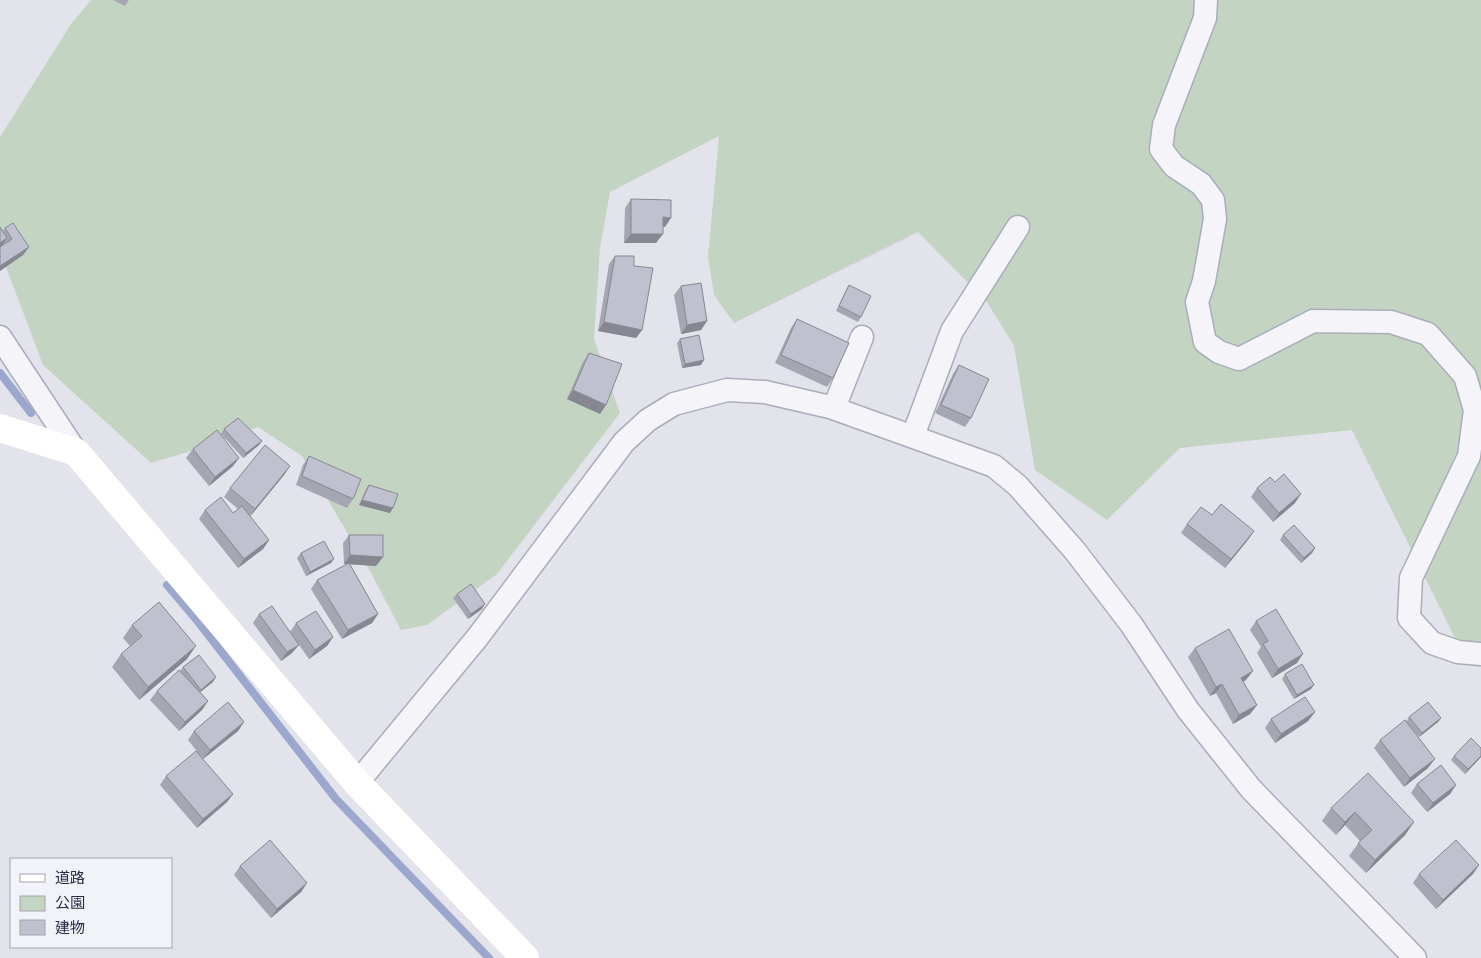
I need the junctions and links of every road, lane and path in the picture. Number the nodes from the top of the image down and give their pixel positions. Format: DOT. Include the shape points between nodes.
graph roads {
  1 [pos="1206,0"];
  2 [pos="1018,227"];
  3 [pos="0,337"];
  4 [pos="862,337"];
  5 [pos="834,408"];
  6 [pos="0,428"];
  7 [pos="913,436"];
  8 [pos="76,452"];
  9 [pos="1481,654"];
  10 [pos="357,783"];
  11 [pos="525,958"];
  12 [pos="1414,958"];
  1 -- 9 [label="street" via="1205,18 1164,125 1161,150 1174,166 1201,184 1213,200 1215,219 1197,302 1205,342 1219,352 1239,359 1313,321 1391,322 1428,334 1465,376 1475,410 1469,456 1411,578 1409,618 1432,643 1458,652"];
  2 -- 7 [label="street" via="952,331"];
  3 -- 8 [label="street"];
  4 -- 5 [label="street"];
  5 -- 7 [label="street"];
  5 -- 10 [label="street" via="765,392 727,390 674,404 648,420 624,442 477,638"];
  6 -- 8 [label="street"];
  7 -- 12 [label="street" via="994,466 1018,486 1075,551 1131,624 1188,710 1251,789"];
  8 -- 10 [label="street"];
  10 -- 11 [label="street"];
}
